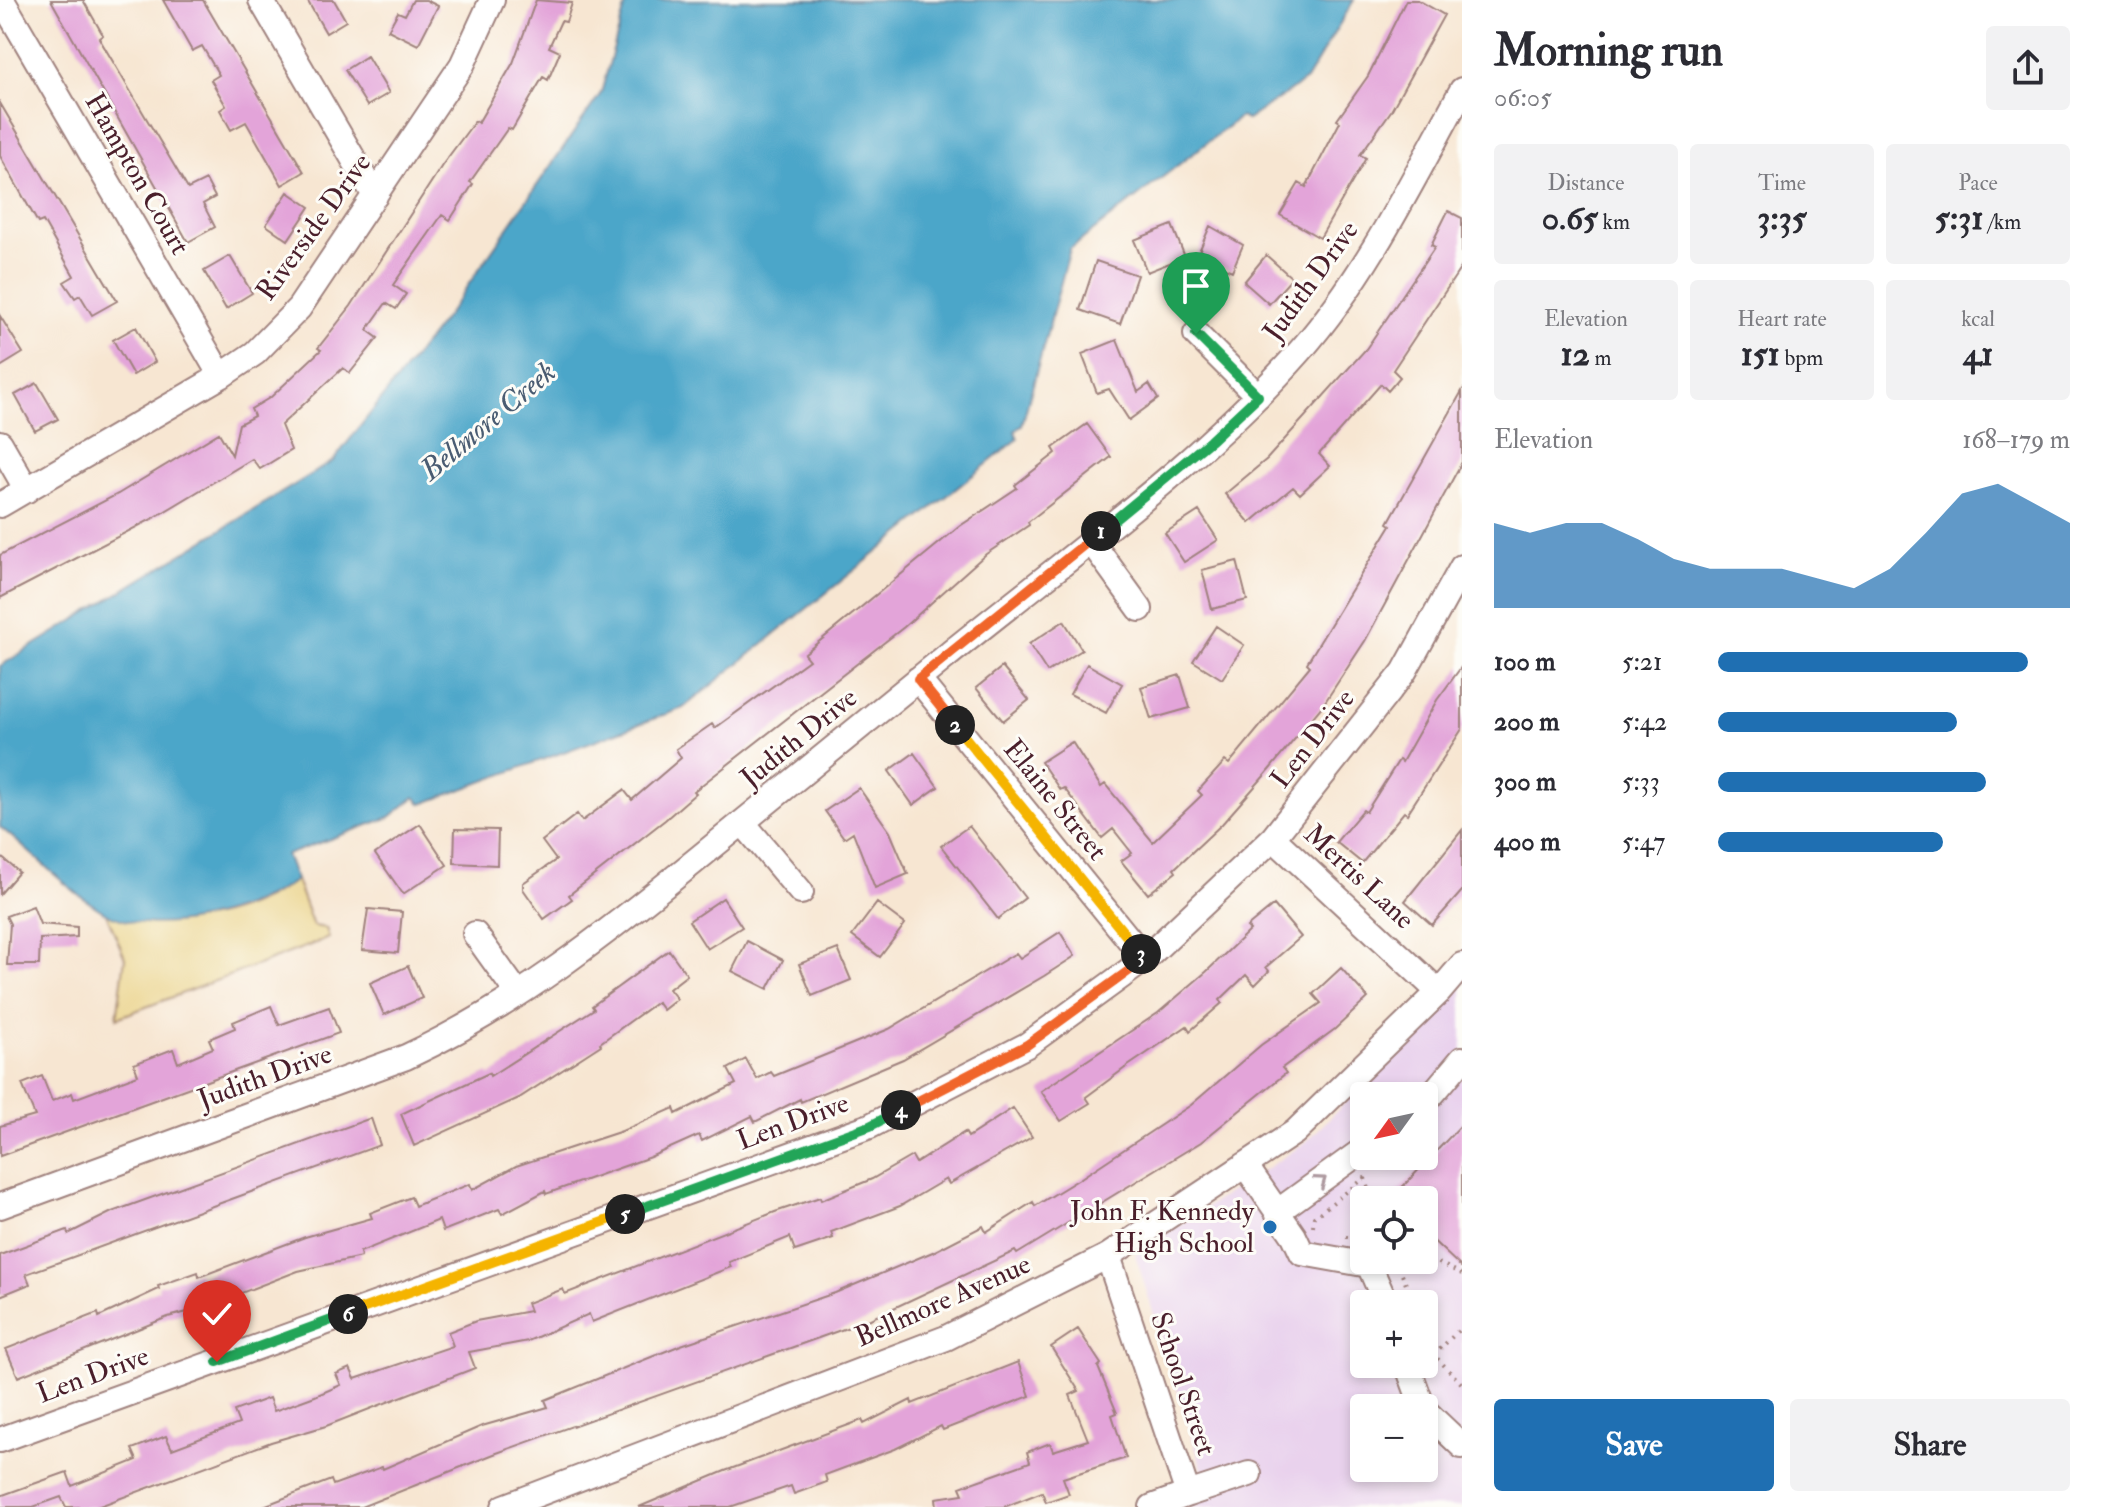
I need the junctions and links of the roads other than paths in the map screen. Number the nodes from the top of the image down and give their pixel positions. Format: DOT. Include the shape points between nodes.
graph roads {
  1 [pos="2,0"];
  2 [pos="261,0"];
  3 [pos="492,0"];
  4 [pos="1462,90"];
  5 [pos="375,196"];
  6 [pos="1196,334"];
  7 [pos="221,376"];
  8 [pos="1258,396"];
  9 [pos="0,443"];
  10 [pos="27,490"];
  11 [pos="0,505"];
  12 [pos="1090,540"];
  13 [pos="1462,567"];
  14 [pos="1140,609"];
  15 [pos="918,679"];
  16 [pos="743,823"];
  17 [pos="1273,838"];
  18 [pos="801,892"];
  19 [pos="475,934"];
  20 [pos="1145,959"];
  21 [pos="1462,965"];
  22 [pos="1439,992"];
  23 [pos="518,994"];
  24 [pos="1462,1059"];
  25 [pos="1438,1087"];
  26 [pos="1245,1165"];
  27 [pos="1350,1170"];
  28 [pos="0,1206"];
  29 [pos="1277,1212"];
  30 [pos="1108,1256"];
  31 [pos="1380,1290"];
  32 [pos="1438,1423"];
  33 [pos="0,1440"];
  34 [pos="1462,1446"];
  35 [pos="1249,1474"];
  36 [pos="1188,1494"];
  37 [pos="504,1507"];
  38 [pos="1152,1507"];
  1 -- 7 [label="street, Hampton Court"];
  2 -- 5 [label="street"];
  3 -- 5 [label="street, Riverside Drive" via="462,65"];
  4 -- 8 [label="street, Judith Drive" via="1371,253 1327,319"];
  5 -- 7 [label="street, Riverside Drive" via="299,308 255,353"];
  6 -- 8 [label="street"];
  7 -- 10 [label="street, Riverside Drive"];
  8 -- 12 [label="street, Judith Drive"];
  9 -- 10 [label="street"];
  10 -- 11 [label="street, Riverside Drive"];
  12 -- 14 [label="street"];
  12 -- 15 [label="street, Judith Drive"];
  13 -- 17 [label="street, Len Drive" via="1404,672"];
  15 -- 16 [label="street, Judith Drive"];
  15 -- 20 [label="street, Elaine Street"];
  16 -- 18 [label="street"];
  16 -- 23 [label="street, Judith Drive" via="584,951"];
  17 -- 20 [label="street, Len Drive"];
  17 -- 22 [label="street, Mertis Lane"];
  19 -- 23 [label="street"];
  20 -- 33 [label="street, Len Drive" via="1027,1045 870,1126"];
  21 -- 22 [label="street, Bellmore Avenue"];
  22 -- 26 [label="street, Bellmore Avenue" via="1295,1132"];
  23 -- 28 [label="street, Judith Drive" via="468,1028 406,1057"];
  24 -- 25 [label="street"];
  26 -- 29 [label="street"];
  26 -- 30 [label="street, Bellmore Avenue"];
  29 -- 27 [label="street, one-way"];
  29 -- 31 [label="street" via="1302,1253 1369,1265"];
  30 -- 36 [label="street, School Street"];
  30 -- 37 [label="street, Bellmore Avenue" via="946,1338"];
  32 -- 34 [label="street"];
  35 -- 36 [label="street"];
  36 -- 38 [label="street, School Street"];
}
